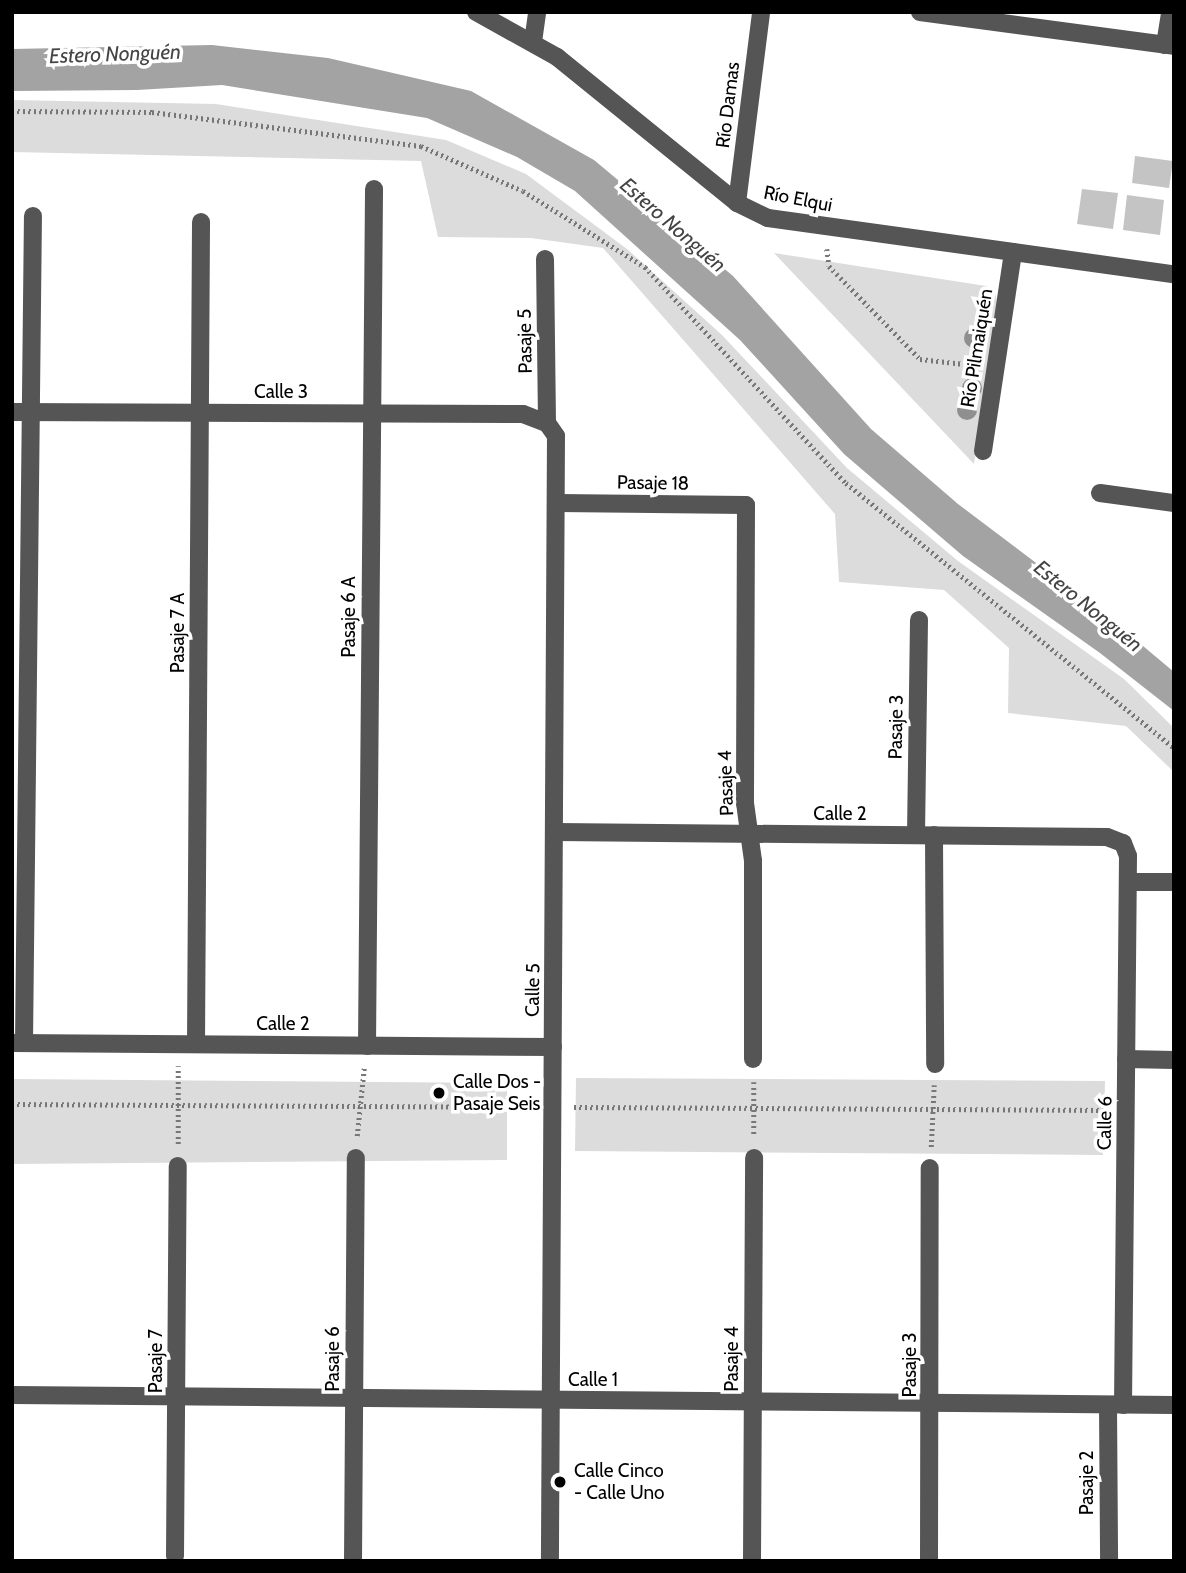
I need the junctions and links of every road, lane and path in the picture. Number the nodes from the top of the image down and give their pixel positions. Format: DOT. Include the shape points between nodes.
graph roads {
  1 [pos="476,12"];
  2 [pos="537,12"];
  3 [pos="761,12"];
  4 [pos="920,12"];
  5 [pos="1170,12"];
  6 [pos="945,14"];
  7 [pos="533,42"];
  8 [pos="1170,45"];
  9 [pos="12,111"];
  10 [pos="374,189"];
  11 [pos="737,203"];
  12 [pos="33,216"];
  13 [pos="201,222"];
  14 [pos="826,227"];
  15 [pos="1013,253"];
  16 [pos="545,259"];
  17 [pos="1174,274"];
  18 [pos="995,368"];
  19 [pos="12,412"];
  20 [pos="31,412"];
  21 [pos="200,413"];
  22 [pos="372,414"];
  23 [pos="547,423"];
  24 [pos="983,451"];
  25 [pos="1100,494"];
  26 [pos="558,503"];
  27 [pos="1174,503"];
  28 [pos="747,505"];
  29 [pos="919,620"];
  30 [pos="1174,748"];
  31 [pos="556,832"];
  32 [pos="750,834"];
  33 [pos="916,835"];
  34 [pos="934,835"];
  35 [pos="1123,843"];
  36 [pos="1128,882"];
  37 [pos="1174,883"];
  38 [pos="18,1043"];
  39 [pos="187,1044"];
  40 [pos="367,1046"];
  41 [pos="553,1047"];
  42 [pos="754,1059"];
  43 [pos="1126,1059"];
  44 [pos="1174,1060"];
  45 [pos="935,1064"];
  46 [pos="356,1158"];
  47 [pos="754,1158"];
  48 [pos="178,1166"];
  49 [pos="930,1168"];
  50 [pos="12,1395"];
  51 [pos="176,1397"];
  52 [pos="354,1398"];
  53 [pos="551,1400"];
  54 [pos="753,1402"];
  55 [pos="931,1404"];
  56 [pos="1115,1405"];
  57 [pos="1174,1405"];
  58 [pos="175,1556"];
  59 [pos="353,1561"];
  60 [pos="550,1561"];
  61 [pos="752,1561"];
  62 [pos="929,1561"];
  63 [pos="1109,1561"];
  1 -- 7 [label="street, Río Elqui"];
  2 -- 7 [label="street"];
  3 -- 11 [label="street, Río Damas"];
  4 -- 6 [label="street"];
  5 -- 8 [label="street"];
  6 -- 8 [label="street"];
  7 -- 11 [label="street, Río Elqui"];
  9 -- 30 [label="path" via="152,112 421,146 523,191 645,267 846,483"];
  10 -- 22 [label="street, Pasaje 6 A"];
  11 -- 14 [label="street, Río Elqui" via="768,218"];
  12 -- 20 [label="street"];
  13 -- 21 [label="street, Pasaje 7 A"];
  14 -- 15 [label="street, Río Elqui"];
  14 -- 18 [label="path" via="829,266 920,359"];
  15 -- 17 [label="street, Río Elqui"];
  15 -- 18 [label="street, Río Pilmaiquén"];
  16 -- 23 [label="street, Pasaje 5"];
  18 -- 24 [label="street, Río Pilmaiquén"];
  19 -- 20 [label="street, Calle 3"];
  20 -- 21 [label="street, Calle 3"];
  20 -- 38 [label="street"];
  21 -- 22 [label="street, Calle 3"];
  21 -- 39 [label="street, Pasaje 7 A"];
  22 -- 23 [label="street, Calle 3" via="523,414"];
  22 -- 40 [label="street, Pasaje 6 A"];
  23 -- 26 [label="street, Calle 5" via="559,446"];
  25 -- 27 [label="street"];
  26 -- 28 [label="street, Pasaje 18"];
  26 -- 31 [label="street, Calle 5"];
  28 -- 32 [label="street, Pasaje 4" via="745,803"];
  29 -- 33 [label="street, Pasaje 3"];
  31 -- 32 [label="street, Calle 2"];
  31 -- 41 [label="street, Calle 5"];
  32 -- 33 [label="street, Calle 2"];
  32 -- 42 [label="street, Pasaje 4"];
  33 -- 34 [label="street, Calle 2"];
  34 -- 35 [label="street, Calle 2" via="1107,837"];
  34 -- 45 [label="street"];
  35 -- 36 [label="street, Calle 6"];
  36 -- 37 [label="street"];
  36 -- 43 [label="street, Calle 6"];
  38 -- 39 [label="street, Calle 2"];
  39 -- 40 [label="street, Calle 2"];
  39 -- 48 [label="path"];
  40 -- 41 [label="street, Calle 2"];
  40 -- 46 [label="path"];
  41 -- 53 [label="street, Calle 5"];
  42 -- 47 [label="path"];
  43 -- 44 [label="street"];
  43 -- 56 [label="street, Calle 6"];
  45 -- 49 [label="path"];
  46 -- 52 [label="street, Pasaje 6"];
  47 -- 54 [label="street, Pasaje 4"];
  48 -- 51 [label="street, Pasaje 7"];
  49 -- 55 [label="street, Pasaje 3"];
  50 -- 51 [label="street, Calle 1"];
  51 -- 52 [label="street, Calle 1"];
  51 -- 58 [label="street, Pasaje 7"];
  52 -- 53 [label="street, Calle 1"];
  52 -- 59 [label="street, Pasaje 6"];
  53 -- 54 [label="street, Calle 1"];
  53 -- 60 [label="street, Calle 5"];
  54 -- 55 [label="street, Calle 1"];
  54 -- 61 [label="street, Pasaje 4"];
  55 -- 56 [label="street, Calle 1"];
  55 -- 62 [label="street, Pasaje 3"];
  56 -- 57 [label="street, Calle 1"];
  56 -- 63 [label="street, Pasaje 2"];
}
